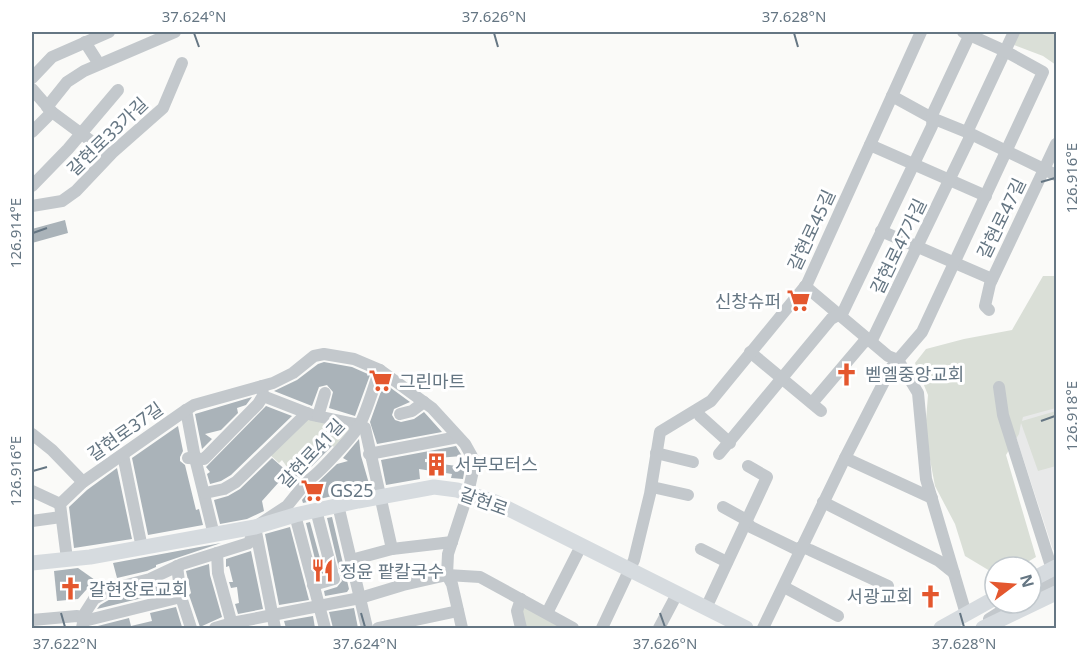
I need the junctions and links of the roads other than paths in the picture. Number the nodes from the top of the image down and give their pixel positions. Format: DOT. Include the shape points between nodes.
graph roads {
  1 [pos="109,32"];
  2 [pos="175,32"];
  3 [pos="921,32"];
  4 [pos="1014,32"];
  5 [pos="968,33"];
  6 [pos="85,42"];
  7 [pos="1005,51"];
  8 [pos="182,63"];
  9 [pos="99,64"];
  10 [pos="32,78"];
  11 [pos="32,89"];
  12 [pos="118,90"];
  13 [pos="892,96"];
  14 [pos="50,109"];
  15 [pos="932,118"];
  16 [pos="32,132"];
  17 [pos="969,133"];
  18 [pos="82,134"];
  19 [pos="1056,144"];
  20 [pos="870,145"];
  21 [pos="1006,151"];
  22 [pos="110,155"];
  23 [pos="913,164"];
  24 [pos="1051,172"];
  25 [pos="949,181"];
  26 [pos="32,186"];
  27 [pos="986,196"];
  28 [pos="32,206"];
  29 [pos="881,231"];
  30 [pos="918,246"];
  31 [pos="955,263"];
  32 [pos="992,279"];
  33 [pos="805,286"];
  34 [pos="988,310"];
  35 [pos="838,314"];
  36 [pos="869,340"];
  37 [pos="750,352"];
  38 [pos="898,360"];
  39 [pos="381,371"];
  40 [pos="783,378"];
  41 [pos="999,387"];
  42 [pos="263,391"];
  43 [pos="325,393"];
  44 [pos="422,400"];
  45 [pos="186,410"];
  46 [pos="697,410"];
  47 [pos="313,414"];
  48 [pos="400,414"];
  49 [pos="360,426"];
  50 [pos="32,434"];
  51 [pos="458,437"];
  52 [pos="730,443"];
  53 [pos="656,453"];
  54 [pos="369,454"];
  55 [pos="719,454"];
  56 [pos="123,455"];
  57 [pos="191,458"];
  58 [pos="845,458"];
  59 [pos="693,462"];
  60 [pos="748,466"];
  61 [pos="83,482"];
  62 [pos="652,487"];
  63 [pos="32,491"];
  64 [pos="468,491"];
  65 [pos="205,494"];
  66 [pos="688,495"];
  67 [pos="379,497"];
  68 [pos="932,498"];
  69 [pos="824,502"];
  70 [pos="60,504"];
  71 [pos="338,505"];
  72 [pos="723,507"];
  73 [pos="291,510"];
  74 [pos="316,510"];
  75 [pos="61,517"];
  76 [pos="32,521"];
  77 [pos="746,522"];
  78 [pos="255,527"];
  79 [pos="214,535"];
  80 [pos="452,542"];
  81 [pos="581,546"];
  82 [pos="802,547"];
  83 [pos="142,548"];
  84 [pos="392,549"];
  85 [pos="701,549"];
  86 [pos="217,553"];
  87 [pos="67,559"];
  88 [pos="351,561"];
  89 [pos="727,562"];
  90 [pos="32,563"];
  91 [pos="177,566"];
  92 [pos="629,570"];
  93 [pos="954,573"];
  94 [pos="447,575"];
  95 [pos="1055,575"];
  96 [pos="1043,584"];
  97 [pos="313,585"];
  98 [pos="888,586"];
  99 [pos="784,587"];
  100 [pos="1056,593"];
  101 [pos="677,594"];
  102 [pos="181,597"];
  103 [pos="360,598"];
  104 [pos="521,599"];
  105 [pos="320,605"];
  106 [pos="983,605"];
  107 [pos="706,608"];
  108 [pos="458,611"];
  109 [pos="547,613"];
  110 [pos="966,614"];
  111 [pos="272,615"];
  112 [pos="996,615"];
  113 [pos="838,616"];
  114 [pos="32,620"];
  115 [pos="82,623"];
  116 [pos="233,626"];
  117 [pos="190,628"];
  118 [pos="215,628"];
  119 [pos="275,628"];
  120 [pos="325,628"];
  121 [pos="367,628"];
  122 [pos="378,628"];
  123 [pos="462,628"];
  124 [pos="521,628"];
  125 [pos="573,628"];
  126 [pos="602,628"];
  127 [pos="659,628"];
  128 [pos="746,628"];
  129 [pos="763,628"];
  130 [pos="941,628"];
  131 [pos="977,628"];
  132 [pos="983,628"];
  1 -- 6 [label="street"];
  2 -- 9 [label="street"];
  3 -- 13 [label="street, 갈현로45길"];
  4 -- 7 [label="street, 갈현로47가길"];
  5 -- 7 [label="street"];
  5 -- 15 [label="street"];
  6 -- 9 [label="street"];
  6 -- 10 [label="street" via="52,57"];
  7 -- 17 [label="street, 갈현로47가길"];
  7 -- 21 [label="street, 갈현로47길" via="1043,72"];
  8 -- 22 [label="street, 갈현로33가길" via="163,108"];
  9 -- 14 [label="street" via="67,82"];
  11 -- 14 [label="street"];
  12 -- 18 [label="street, 갈현로33가길"];
  13 -- 15 [label="street"];
  13 -- 20 [label="street, 갈현로45길"];
  14 -- 16 [label="street"];
  14 -- 18 [label="street"];
  15 -- 17 [label="street"];
  15 -- 23 [label="street" via="932,126"];
  17 -- 21 [label="street"];
  17 -- 25 [label="street, 갈현로47가길"];
  18 -- 22 [label="street"];
  18 -- 26 [label="street, 갈현로33가길"];
  19 -- 24 [label="street, 갈현로47길"];
  20 -- 23 [label="street"];
  20 -- 33 [label="street, 갈현로45길"];
  21 -- 24 [label="street, 갈현로47길"];
  21 -- 27 [label="street, 갈현로47길"];
  22 -- 28 [label="street, 갈현로33가길" via="62,201"];
  23 -- 25 [label="street"];
  23 -- 29 [label="street"];
  24 -- 32 [label="street, 갈현로47길"];
  25 -- 27 [label="street"];
  25 -- 30 [label="street, 갈현로47가길"];
  27 -- 31 [label="street, 갈현로47길"];
  29 -- 30 [label="street"];
  29 -- 35 [label="street" via="843,312"];
  30 -- 31 [label="street"];
  30 -- 36 [label="street, 갈현로47가길"];
  31 -- 32 [label="street, 갈현로47길"];
  31 -- 38 [label="street, 갈현로47길" via="922,332"];
  32 -- 34 [label="street" via="985,306"];
  33 -- 35 [label="street"];
  33 -- 37 [label="street, 갈현로45길"];
  35 -- 36 [label="street"];
  35 -- 40 [label="street"];
  36 -- 38 [label="street"];
  36 -- 40 [label="street, 갈현로47가길" via="817,407"];
  37 -- 40 [label="street"];
  37 -- 46 [label="street, 갈현로45길" via="711,401"];
  38 -- 58 [label="street, 갈현로47길"];
  38 -- 68 [label="street" via="918,393 926,479"];
  39 -- 42 [label="street, 갈현로37길" via="354,359 325,354 314,356"];
  39 -- 44 [label="street"];
  39 -- 49 [label="street, 갈현로41길"];
  40 -- 52 [label="street"];
  41 -- 95 [label="street" via="1004,415"];
  42 -- 45 [label="street, 갈현로37길"];
  42 -- 47 [label="street, 갈현로41길"];
  42 -- 57 [label="street, 갈현로37길" via="204,459"];
  43 -- 47 [label="street"];
  44 -- 48 [label="street" via="412,411"];
  44 -- 51 [label="street"];
  45 -- 56 [label="street, 갈현로37길"];
  45 -- 57 [label="street, 갈현로37길"];
  46 -- 52 [label="street"];
  46 -- 53 [label="street, 갈현로45길" via="660,432"];
  47 -- 49 [label="street, 갈현로41길"];
  47 -- 65 [label="street" via="236,482"];
  49 -- 54 [label="street" via="365,428"];
  49 -- 73 [label="street, 갈현로41길" via="308,480"];
  50 -- 61 [label="street, 갈현로37길"];
  51 -- 54 [label="street"];
  51 -- 64 [label="street" via="475,462"];
  52 -- 55 [label="street"];
  53 -- 59 [label="street"];
  53 -- 62 [label="street, 갈현로45길"];
  54 -- 67 [label="street"];
  56 -- 61 [label="street, 갈현로37길"];
  56 -- 83 [label="street"];
  57 -- 65 [label="street"];
  58 -- 68 [label="street"];
  58 -- 69 [label="street, 갈현로47길"];
  60 -- 77 [label="street" via="767,477"];
  61 -- 70 [label="street, 갈현로37길"];
  62 -- 66 [label="street"];
  62 -- 92 [label="street, 갈현로45길"];
  63 -- 70 [label="street"];
  64 -- 67 [label="main road, 갈현로" via="434,487"];
  64 -- 80 [label="street"];
  64 -- 81 [label="main road, 갈현로"];
  65 -- 79 [label="street"];
  67 -- 71 [label="main road, 갈현로"];
  67 -- 84 [label="street"];
  68 -- 93 [label="street"];
  69 -- 82 [label="street, 갈현로47길"];
  69 -- 93 [label="street" via="939,561"];
  70 -- 75 [label="street"];
  71 -- 74 [label="main road, 갈현로"];
  71 -- 88 [label="street"];
  72 -- 77 [label="street"];
  73 -- 74 [label="main road, 갈현로"];
  73 -- 78 [label="main road, 갈현로"];
  73 -- 97 [label="street"];
  74 -- 97 [label="street" via="334,579"];
  75 -- 76 [label="street"];
  75 -- 87 [label="street"];
  77 -- 82 [label="street" via="796,549"];
  77 -- 89 [label="street"];
  78 -- 79 [label="main road, 갈현로"];
  78 -- 86 [label="street" via="249,543"];
  78 -- 111 [label="street"];
  79 -- 83 [label="main road, 갈현로"];
  80 -- 84 [label="street"];
  80 -- 94 [label="street"];
  81 -- 92 [label="main road, 갈현로"];
  81 -- 109 [label="street"];
  82 -- 98 [label="street"];
  82 -- 99 [label="street, 갈현로47길"];
  83 -- 87 [label="main road, 갈현로"];
  84 -- 88 [label="street"];
  85 -- 89 [label="street"];
  86 -- 91 [label="street"];
  86 -- 116 [label="street" via="220,582"];
  87 -- 90 [label="main road, 갈현로"];
  88 -- 103 [label="street"];
  89 -- 107 [label="street"];
  91 -- 102 [label="street"];
  91 -- 115 [label="street" via="150,579 111,589 94,599"];
  92 -- 101 [label="main road, 갈현로"];
  92 -- 126 [label="street"];
  93 -- 110 [label="street"];
  94 -- 103 [label="street"];
  94 -- 104 [label="street" via="480,578"];
  94 -- 108 [label="street"];
  95 -- 96 [label="street"];
  97 -- 105 [label="street"];
  99 -- 113 [label="street"];
  99 -- 129 [label="street, 갈현로47길"];
  100 -- 132 [label="main road"];
  101 -- 107 [label="main road, 갈현로"];
  101 -- 127 [label="street"];
  102 -- 115 [label="street"];
  102 -- 117 [label="street"];
  103 -- 105 [label="street"];
  103 -- 121 [label="street"];
  104 -- 109 [label="street"];
  104 -- 124 [label="street" via="517,611"];
  105 -- 111 [label="street"];
  105 -- 120 [label="street"];
  106 -- 110 [label="main road"];
  107 -- 128 [label="main road, 갈현로"];
  108 -- 122 [label="street"];
  108 -- 123 [label="street"];
  109 -- 125 [label="street"];
  110 -- 130 [label="main road"];
  111 -- 116 [label="street"];
  111 -- 119 [label="street"];
  112 -- 131 [label="street"];
  114 -- 115 [label="street" via="77,616"];
  116 -- 118 [label="street"];
}
